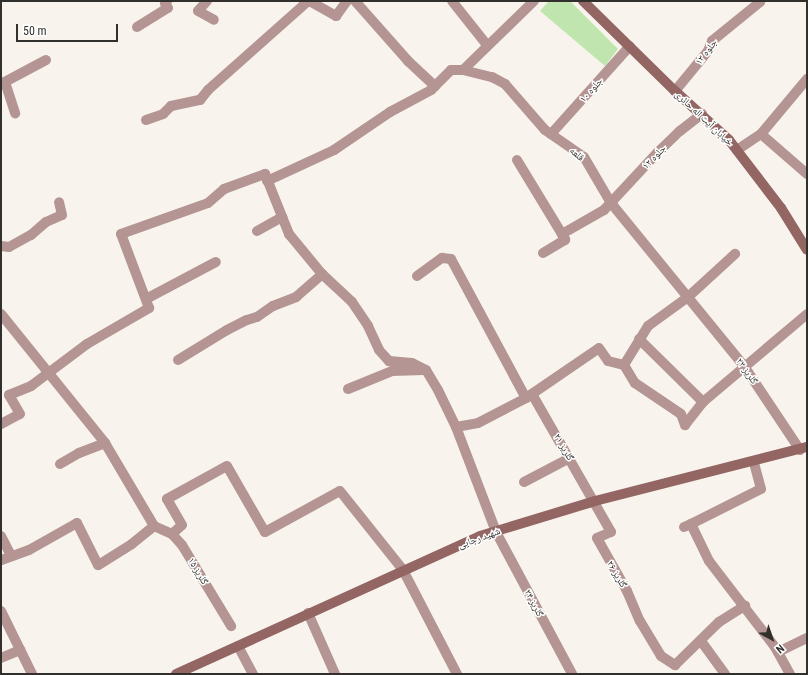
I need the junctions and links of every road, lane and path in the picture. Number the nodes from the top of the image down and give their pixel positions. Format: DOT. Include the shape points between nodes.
graph roads {
  1 [pos="166,1"];
  2 [pos="207,1"];
  3 [pos="305,1"];
  4 [pos="347,1"];
  5 [pos="354,1"];
  6 [pos="452,1"];
  7 [pos="534,1"];
  8 [pos="583,1"];
  9 [pos="760,2"];
  10 [pos="214,20"];
  11 [pos="137,27"];
  12 [pos="487,45"];
  13 [pos="630,46"];
  14 [pos="46,60"];
  15 [pos="463,70"];
  16 [pos="807,78"];
  17 [pos="3,83"];
  18 [pos="435,86"];
  19 [pos="675,91"];
  20 [pos="15,114"];
  21 [pos="702,114"];
  22 [pos="146,120"];
  23 [pos="551,134"];
  24 [pos="761,134"];
  25 [pos="737,150"];
  26 [pos="517,160"];
  27 [pos="807,174"];
  28 [pos="267,181"];
  29 [pos="59,202"];
  30 [pos="611,204"];
  31 [pos="282,217"];
  32 [pos="257,231"];
  33 [pos="562,234"];
  34 [pos="1,246"];
  35 [pos="807,250"];
  36 [pos="543,253"];
  37 [pos="735,254"];
  38 [pos="216,262"];
  39 [pos="322,274"];
  40 [pos="417,276"];
  41 [pos="688,297"];
  42 [pos="146,299"];
  43 [pos="1,310"];
  44 [pos="1,314"];
  45 [pos="807,314"];
  46 [pos="16,333"];
  47 [pos="639,339"];
  48 [pos="178,360"];
  49 [pos="624,365"];
  50 [pos="744,366"];
  51 [pos="426,370"];
  52 [pos="48,372"];
  53 [pos="348,389"];
  54 [pos="529,396"];
  55 [pos="703,402"];
  56 [pos="1,424"];
  57 [pos="456,427"];
  58 [pos="105,443"];
  59 [pos="804,449"];
  60 [pos="570,458"];
  61 [pos="754,462"];
  62 [pos="60,464"];
  63 [pos="524,482"];
  64 [pos="595,501"];
  65 [pos="154,526"];
  66 [pos="496,532"];
  67 [pos="172,534"];
  68 [pos="1,536"];
  69 [pos="12,556"];
  70 [pos="1,560"];
  71 [pos="403,570"];
  72 [pos="745,606"];
  73 [pos="1,611"];
  74 [pos="308,613"];
  75 [pos="232,626"];
  76 [pos="807,638"];
  77 [pos="701,640"];
  78 [pos="238,646"];
  79 [pos="20,650"];
  80 [pos="778,652"];
  81 [pos="1,658"];
  82 [pos="32,674"];
  83 [pos="176,674"];
  84 [pos="252,674"];
  85 [pos="335,674"];
  86 [pos="457,674"];
  87 [pos="572,674"];
  88 [pos="725,674"];
  89 [pos="790,674"];
  1 -- 11 [label="street" via="168,8"];
  2 -- 10 [label="street" via="198,10"];
  3 -- 4 [label="street" via="336,16"];
  3 -- 22 [label="street" via="200,100 171,106 163,114"];
  5 -- 18 [label="street" via="408,61"];
  6 -- 12 [label="street"];
  7 -- 12 [label="street"];
  8 -- 13 [label="street, خیابان آیت اله حائری"];
  9 -- 19 [label="street, جلوه ۱۳" via="712,41 708,51"];
  12 -- 15 [label="street"];
  13 -- 19 [label="street, خیابان آیت اله حائری"];
  13 -- 23 [label="street, جلوه ۱۰"];
  14 -- 17 [label="street"];
  15 -- 18 [label="street, قلعه" via="451,70"];
  15 -- 23 [label="street, قلعه" via="492,77 505,84"];
  16 -- 24 [label="street"];
  17 -- 20 [label="street"];
  18 -- 28 [label="street" via="390,112 334,150"];
  19 -- 21 [label="street, خیابان آیت اله حائری"];
  21 -- 25 [label="street, خیابان آیت اله حائری"];
  21 -- 30 [label="street, جلوه ۱۲" via="657,153"];
  23 -- 30 [label="street, قلعه" via="584,156"];
  24 -- 25 [label="street"];
  24 -- 27 [label="street"];
  25 -- 35 [label="street, خیابان آیت اله حائری" via="781,208"];
  26 -- 33 [label="street"];
  28 -- 31 [label="street"];
  28 -- 42 [label="street" via="265,174 245,180 224,189 208,203 121,234"];
  29 -- 34 [label="street" via="62,215 46,222 31,235 9,247"];
  30 -- 33 [label="street, جلوه ۱۲"];
  30 -- 41 [label="street, قلعه"];
  31 -- 32 [label="street"];
  31 -- 39 [label="street" via="289,234"];
  33 -- 36 [label="street" via="565,240"];
  37 -- 41 [label="street"];
  38 -- 42 [label="street"];
  39 -- 48 [label="street" via="296,296 227,330"];
  39 -- 51 [label="street" via="352,302 368,326 379,350 389,361 412,363"];
  40 -- 54 [label="street, گلریز ۲۱" via="442,258 451,259"];
  41 -- 47 [label="street" via="648,326"];
  41 -- 50 [label="street, گلریز ۲۳"];
  42 -- 52 [label="street" via="149,308 87,344"];
  43 -- 46 [label="street"];
  44 -- 46 [label="street"];
  45 -- 50 [label="street"];
  46 -- 52 [label="street"];
  47 -- 49 [label="street"];
  47 -- 55 [label="street"];
  49 -- 54 [label="street" via="608,361 599,348"];
  49 -- 55 [label="street" via="635,383 681,414 685,425"];
  50 -- 55 [label="street"];
  50 -- 59 [label="street, گلریز ۲۳"];
  51 -- 53 [label="street" via="392,372"];
  51 -- 57 [label="street, گلریز ۲۴"];
  52 -- 56 [label="street" via="31,386 9,395 20,414"];
  52 -- 58 [label="street"];
  54 -- 57 [label="street" via="478,423"];
  54 -- 60 [label="street, گلریز ۲۱"];
  57 -- 66 [label="street, گلریز ۲۴"];
  58 -- 62 [label="street"];
  58 -- 65 [label="street"];
  59 -- 61 [label="street, شهید رجایی"];
  60 -- 63 [label="street"];
  60 -- 64 [label="street, گلریز ۲۱"];
  61 -- 64 [label="street, شهید رجایی"];
  61 -- 72 [label="street" via="762,489 687,525 709,561"];
  64 -- 66 [label="street, شهید رجایی"];
  64 -- 77 [label="street, گلریز ۲۶" via="611,532 596,538 661,656 675,665"];
  65 -- 67 [label="street, گلریز ۱۵"];
  65 -- 69 [label="street" via="132,544 98,565 77,523 29,550"];
  66 -- 71 [label="street, شهید رجایی" via="480,536"];
  66 -- 87 [label="street, گلریز ۲۴"];
  67 -- 71 [label="street" via="182,525 167,499 227,466 265,532 340,491"];
  67 -- 75 [label="street, گلریز ۱۵" via="182,545"];
  68 -- 69 [label="street"];
  69 -- 70 [label="street"];
  71 -- 74 [label="street, شهید رجایی"];
  71 -- 86 [label="street"];
  72 -- 77 [label="street" via="719,622"];
  72 -- 80 [label="street"];
  73 -- 79 [label="street"];
  74 -- 78 [label="street, شهید رجایی"];
  74 -- 85 [label="street"];
  76 -- 80 [label="street"];
  77 -- 88 [label="street"];
  78 -- 83 [label="street, شهید رجایی"];
  78 -- 84 [label="street"];
  79 -- 81 [label="street"];
  79 -- 82 [label="street"];
  80 -- 89 [label="street"];
}
